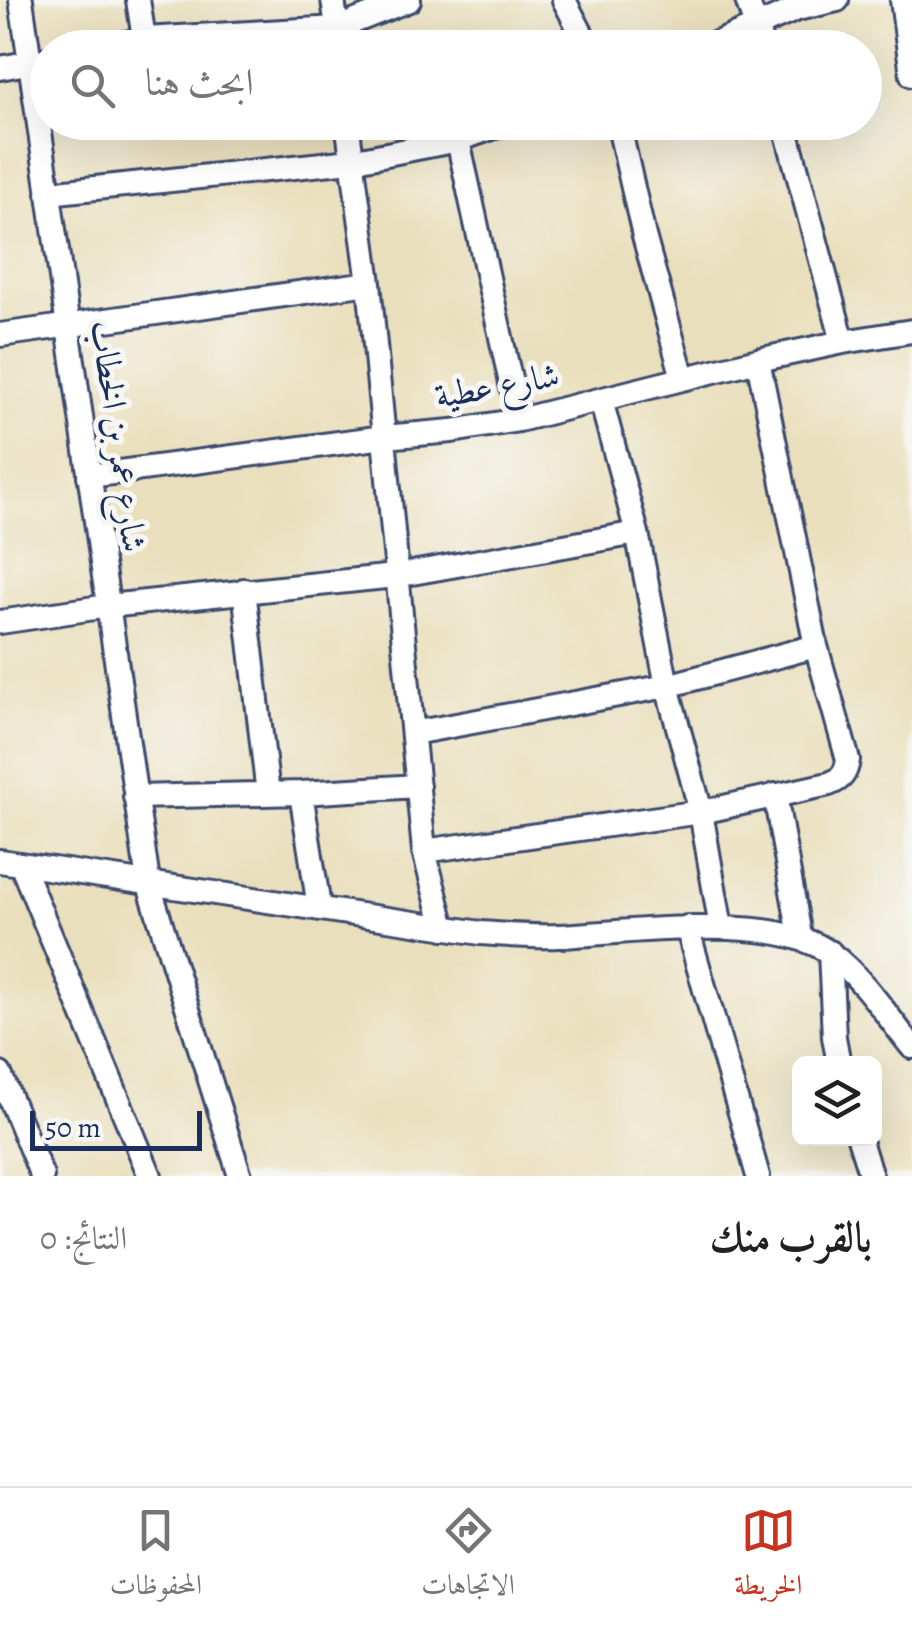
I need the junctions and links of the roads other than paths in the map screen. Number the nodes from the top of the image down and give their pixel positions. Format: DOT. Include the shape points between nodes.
graph roads {
  1 [pos="20,0"];
  2 [pos="138,0"];
  3 [pos="333,0"];
  4 [pos="408,0"];
  5 [pos="564,0"];
  6 [pos="747,0"];
  7 [pos="836,0"];
  8 [pos="902,0"];
  9 [pos="143,30"];
  10 [pos="338,30"];
  11 [pos="354,30"];
  12 [pos="580,30"];
  13 [pos="757,30"];
  14 [pos="768,30"];
  15 [pos="30,32"];
  16 [pos="30,63"];
  17 [pos="0,68"];
  18 [pos="912,75"];
  19 [pos="44,140"];
  20 [pos="349,140"];
  21 [pos="458,140"];
  22 [pos="622,140"];
  23 [pos="789,140"];
  24 [pos="351,161"];
  25 [pos="48,193"];
  26 [pos="369,283"];
  27 [pos="68,326"];
  28 [pos="912,331"];
  29 [pos="0,335"];
  30 [pos="843,342"];
  31 [pos="758,360"];
  32 [pos="682,378"];
  33 [pos="601,400"];
  34 [pos="520,420"];
  35 [pos="384,438"];
  36 [pos="89,476"];
  37 [pos="637,533"];
  38 [pos="396,576"];
  39 [pos="244,590"];
  40 [pos="108,606"];
  41 [pos="0,622"];
  42 [pos="816,646"];
  43 [pos="667,686"];
  44 [pos="413,734"];
  45 [pos="418,786"];
  46 [pos="300,793"];
  47 [pos="268,794"];
  48 [pos="775,795"];
  49 [pos="135,798"];
  50 [pos="701,812"];
  51 [pos="424,851"];
  52 [pos="10,862"];
  53 [pos="148,882"];
  54 [pos="319,908"];
  55 [pos="444,928"];
  56 [pos="687,928"];
  57 [pos="721,928"];
  58 [pos="800,936"];
  59 [pos="830,952"];
  60 [pos="912,1047"];
  61 [pos="838,1056"];
  62 [pos="0,1074"];
  63 [pos="862,1146"];
  64 [pos="42,1176"];
  65 [pos="150,1176"];
  66 [pos="240,1176"];
  67 [pos="758,1176"];
  68 [pos="871,1176"];
  1 -- 15 [label="street, شارع عمر بن الخطاب"];
  2 -- 9 [label="street"];
  3 -- 10 [label="street"];
  4 -- 11 [label="street"];
  5 -- 12 [label="street"];
  6 -- 13 [label="street"];
  7 -- 14 [label="street" via="796,9"];
  8 -- 18 [label="street"];
  16 -- 17 [label="street"];
  19 -- 25 [label="street, شارع عمر بن الخطاب"];
  20 -- 24 [label="street"];
  21 -- 24 [label="street"];
  21 -- 34 [label="street"];
  22 -- 32 [label="street"];
  23 -- 30 [label="street"];
  24 -- 25 [label="street"];
  24 -- 26 [label="street"];
  25 -- 27 [label="street, شارع عمر بن الخطاب"];
  26 -- 27 [label="street"];
  26 -- 35 [label="street"];
  27 -- 29 [label="street"];
  27 -- 36 [label="street, شارع عمر بن الخطاب"];
  28 -- 30 [label="street, شارع عطية"];
  30 -- 31 [label="street, شارع عطية"];
  31 -- 32 [label="street, شارع عطية"];
  31 -- 42 [label="street"];
  32 -- 33 [label="street, شارع عطية"];
  33 -- 34 [label="street, شارع عطية"];
  33 -- 37 [label="street"];
  34 -- 35 [label="street, شارع عطية"];
  35 -- 36 [label="street, شارع عطية"];
  35 -- 38 [label="street"];
  36 -- 40 [label="street, شارع عمر بن الخطاب"];
  37 -- 38 [label="street"];
  37 -- 43 [label="street"];
  38 -- 39 [label="street"];
  38 -- 44 [label="street"];
  39 -- 40 [label="street"];
  39 -- 47 [label="street"];
  40 -- 41 [label="street"];
  40 -- 49 [label="street, شارع عمر بن الخطاب"];
  42 -- 43 [label="street"];
  42 -- 48 [label="street" via="846,770 829,784"];
  43 -- 44 [label="street"];
  43 -- 50 [label="street"];
  44 -- 45 [label="street"];
  45 -- 46 [label="street"];
  45 -- 51 [label="street"];
  46 -- 47 [label="street"];
  46 -- 54 [label="street"];
  47 -- 49 [label="street"];
  48 -- 50 [label="street"];
  48 -- 58 [label="street"];
  49 -- 53 [label="street, شارع عمر بن الخطاب"];
  50 -- 51 [label="street"];
  50 -- 57 [label="street"];
  51 -- 55 [label="street"];
  52 -- 53 [label="street"];
  52 -- 65 [label="street"];
  53 -- 54 [label="street"];
  53 -- 66 [label="street, شارع عمر بن الخطاب"];
  54 -- 55 [label="street"];
  55 -- 56 [label="street" via="555,936"];
  56 -- 57 [label="street"];
  56 -- 67 [label="street"];
  57 -- 58 [label="street"];
  58 -- 59 [label="street"];
  59 -- 60 [label="street"];
  59 -- 61 [label="street"];
  62 -- 64 [label="street"];
  63 -- 68 [label="street"];
}
